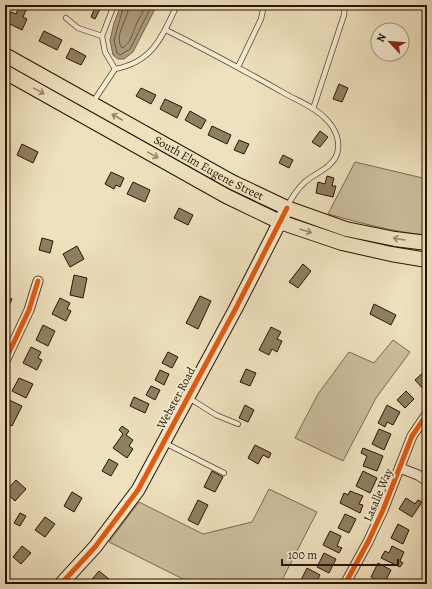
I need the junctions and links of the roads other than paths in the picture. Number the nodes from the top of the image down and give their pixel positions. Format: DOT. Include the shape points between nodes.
graph roads {
  1 [pos="114,5"];
  2 [pos="177,5"];
  3 [pos="264,5"];
  4 [pos="346,5"];
  5 [pos="66,18"];
  6 [pos="166,30"];
  7 [pos="102,36"];
  8 [pos="5,55"];
  9 [pos="238,67"];
  10 [pos="115,69"];
  11 [pos="5,72"];
  12 [pos="92,103"];
  13 [pos="313,109"];
  14 [pos="85,116"];
  15 [pos="287,208"];
  16 [pos="280,222"];
  17 [pos="427,243"];
  18 [pos="427,260"];
  19 [pos="38,281"];
  20 [pos="5,361"];
  21 [pos="188,398"];
  22 [pos="427,414"];
  23 [pos="238,424"];
  24 [pos="164,442"];
  25 [pos="400,468"];
  26 [pos="224,473"];
  27 [pos="427,482"];
  28 [pos="61,584"];
  29 [pos="345,584"];
  1 -- 7 [label="lane"];
  2 -- 6 [label="lane"];
  3 -- 9 [label="lane" via="261,19"];
  4 -- 13 [label="lane"];
  5 -- 7 [label="lane" via="78,28"];
  6 -- 9 [label="lane"];
  6 -- 10 [label="lane" via="146,56 131,65"];
  7 -- 10 [label="lane" via="105,52"];
  8 -- 12 [label="main road, South Elm Eugene Street"];
  9 -- 13 [label="lane"];
  10 -- 12 [label="lane"];
  11 -- 14 [label="main road, South Elm Eugene Street, one-way"];
  12 -- 14 [label="lane"];
  15 -- 12 [label="main road, South Elm Eugene Street, one-way" via="232,182"];
  13 -- 15 [label="lane" via="325,118 336,133 337,155 328,166 303,183"];
  14 -- 16 [label="main road, South Elm Eugene Street, one-way" via="226,196"];
  15 -- 16 [label="street, Webster Road"];
  17 -- 15 [label="main road, South Elm Eugene Street, one-way" via="346,229"];
  16 -- 18 [label="main road, South Elm Eugene Street, one-way" via="342,243"];
  16 -- 21 [label="street, Webster Road"];
  19 -- 20 [label="street" via="29,310"];
  21 -- 23 [label="lane" via="216,415"];
  21 -- 24 [label="street, Webster Road"];
  22 -- 25 [label="street, Lasalle Way" via="412,436"];
  24 -- 26 [label="lane"];
  24 -- 28 [label="street, Webster Road" via="134,496 95,547"];
  25 -- 27 [label="street" via="418,475"];
  25 -- 29 [label="street, Lasalle Way" via="371,536"];
}
